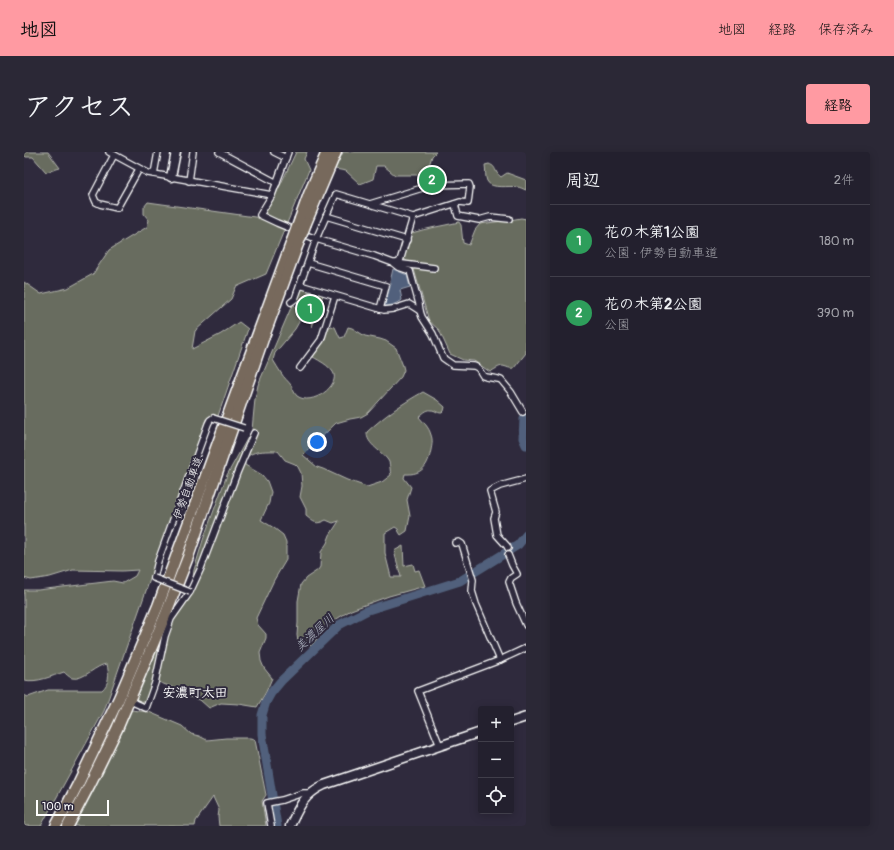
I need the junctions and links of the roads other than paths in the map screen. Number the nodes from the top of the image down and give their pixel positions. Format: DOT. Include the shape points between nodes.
graph roads {
  1 [pos="158,152"];
  2 [pos="176,152"];
  3 [pos="194,152"];
  4 [pos="219,152"];
  5 [pos="274,152"];
  6 [pos="288,152"];
  7 [pos="327,152"];
  8 [pos="336,152"];
  9 [pos="112,154"];
  10 [pos="286,158"];
  11 [pos="139,169"];
  12 [pos="154,174"];
  13 [pos="171,177"];
  14 [pos="189,181"];
  15 [pos="277,183"];
  16 [pos="272,195"];
  17 [pos="370,204"];
  18 [pos="454,204"];
  19 [pos="326,216"];
  20 [pos="413,217"];
  21 [pos="509,219"];
  22 [pos="303,221"];
  23 [pos="316,239"];
  24 [pos="407,240"];
  25 [pos="295,242"];
  26 [pos="308,263"];
  27 [pos="394,263"];
  28 [pos="434,268"];
  29 [pos="300,285"];
  30 [pos="335,296"];
  31 [pos="292,302"];
  32 [pos="380,309"];
  33 [pos="420,311"];
  34 [pos="300,368"];
  35 [pos="523,412"];
  36 [pos="244,428"];
  37 [pos="254,433"];
  38 [pos="526,479"];
  39 [pos="455,543"];
  40 [pos="508,548"];
  41 [pos="508,555"];
  42 [pos="190,592"];
  43 [pos="526,625"];
  44 [pos="526,648"];
  45 [pos="500,660"];
  46 [pos="135,702"];
  47 [pos="526,717"];
  48 [pos="514,721"];
  49 [pos="478,733"];
  50 [pos="440,746"];
  51 [pos="311,793"];
  52 [pos="56,826"];
  53 [pos="68,826"];
  54 [pos="271,826"];
  55 [pos="290,826"];
  1 -- 12 [label="street"];
  2 -- 13 [label="street"];
  3 -- 14 [label="street"];
  4 -- 15 [label="street"];
  5 -- 10 [label="street"];
  6 -- 10 [label="street"];
  7 -- 22 [label="highway, 伊勢自動車道" via="309,194"];
  8 -- 22 [label="highway, 伊勢自動車道"];
  9 -- 11 [label="street"];
  9 -- 11 [label="street" via="93,195 96,202 117,208"];
  10 -- 15 [label="street"];
  11 -- 12 [label="street"];
  12 -- 13 [label="street"];
  13 -- 14 [label="street"];
  14 -- 16 [label="street"];
  15 -- 16 [label="street"];
  16 -- 23 [label="street" via="260,215"];
  17 -- 18 [label="street" via="432,185 469,184 468,203"];
  17 -- 19 [label="street" via="336,194"];
  17 -- 20 [label="street"];
  18 -- 20 [label="street"];
  18 -- 21 [label="street" via="458,216 479,220 490,217"];
  19 -- 23 [label="street"];
  19 -- 24 [label="street"];
  20 -- 24 [label="street"];
  22 -- 25 [label="highway, 伊勢自動車道, bridge"];
  23 -- 26 [label="street"];
  23 -- 27 [label="street"];
  24 -- 27 [label="street" via="400,261"];
  25 -- 52 [label="highway, 伊勢自動車道" via="254,342 158,606 119,698"];
  25 -- 53 [label="highway, 伊勢自動車道" via="188,557 117,729"];
  26 -- 29 [label="street"];
  26 -- 32 [label="street" via="386,286"];
  27 -- 28 [label="street"];
  27 -- 33 [label="street" via="410,271"];
  29 -- 30 [label="street"];
  29 -- 31 [label="street"];
  30 -- 32 [label="street"];
  30 -- 34 [label="street" via="321,340"];
  32 -- 33 [label="street" via="389,310 409,304"];
  33 -- 35 [label="street" via="444,360 453,365 474,366 484,376 501,380"];
  36 -- 42 [label="street, bridge" via="213,418 210,420 158,561 154,578"];
  37 -- 42 [label="street"];
  38 -- 40 [label="street" via="490,491 496,512 496,534"];
  39 -- 45 [label="street" via="462,544 474,580 472,591 476,604"];
  41 -- 43 [label="street" via="517,574 509,582"];
  42 -- 46 [label="street" via="167,630 146,708"];
  44 -- 45 [label="street"];
  45 -- 50 [label="street" via="418,691"];
  47 -- 48 [label="street"];
  49 -- 50 [label="street"];
  50 -- 51 [label="street" via="324,785"];
  51 -- 54 [label="street" via="267,803"];
  51 -- 55 [label="street" via="296,812"];
}
